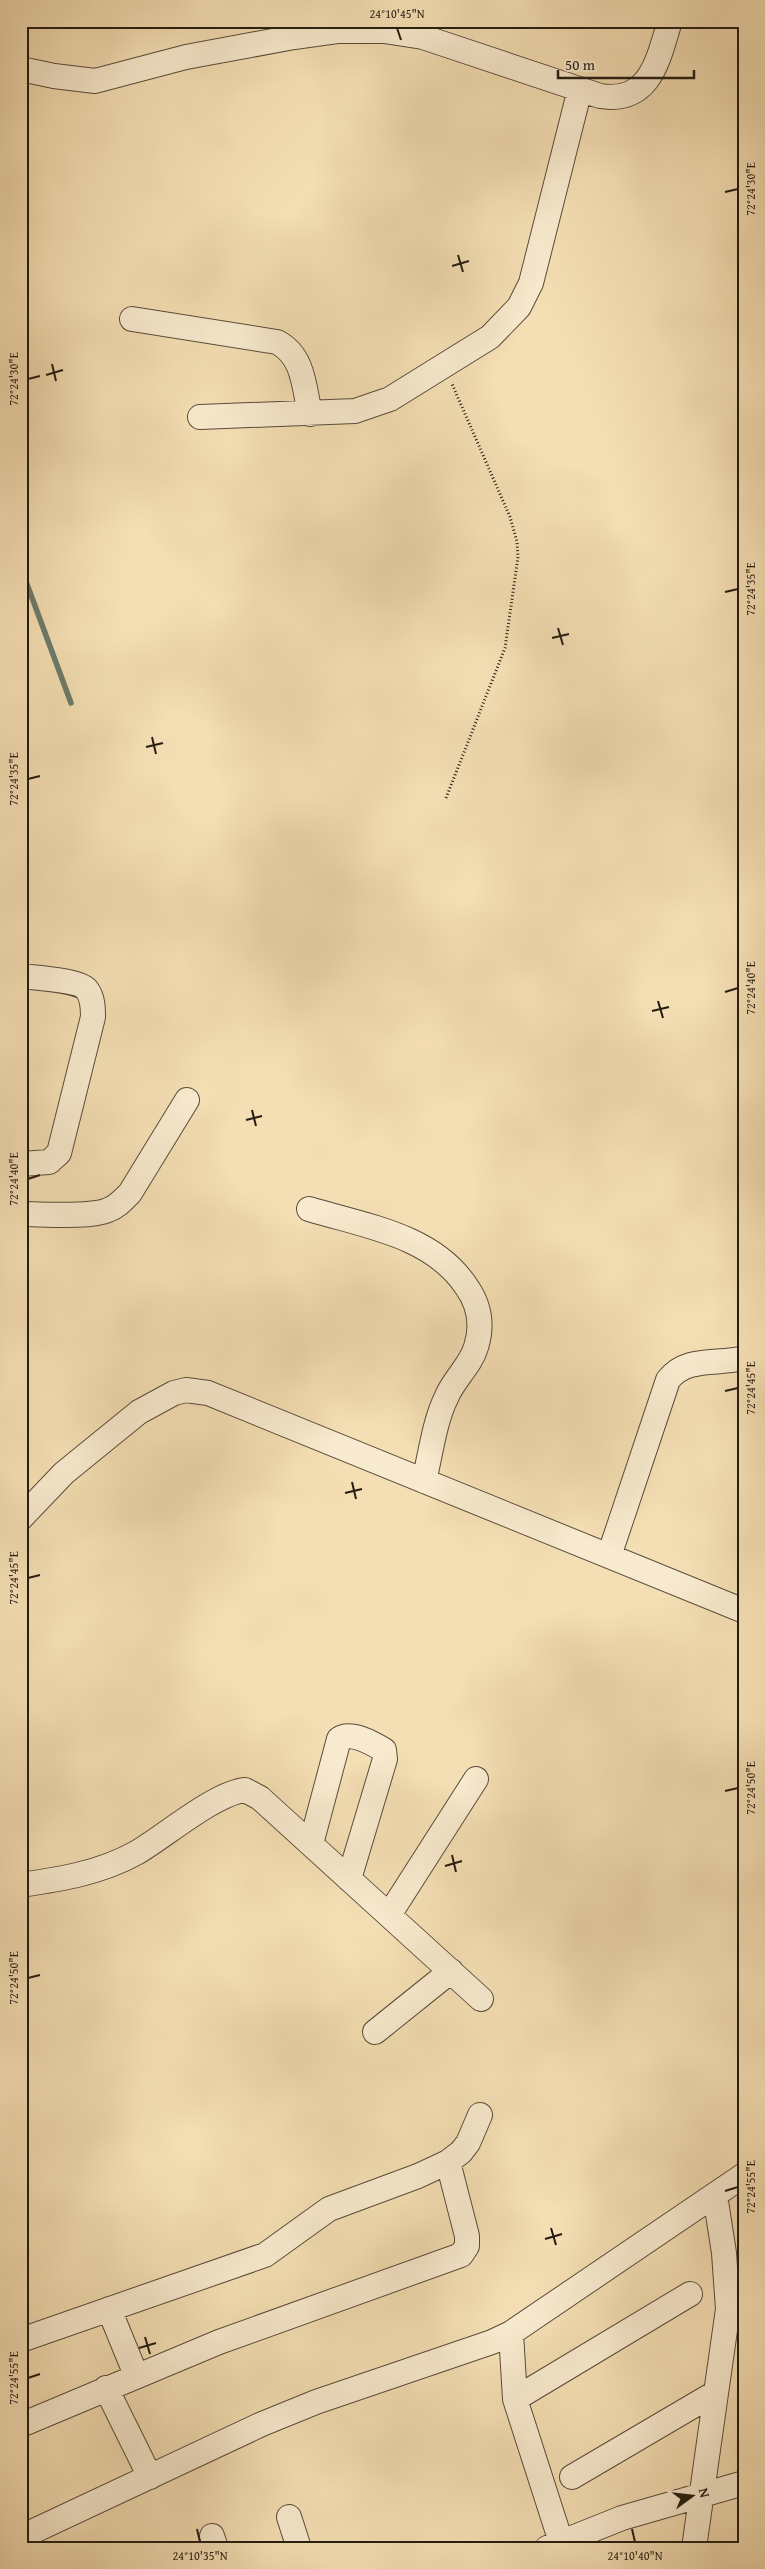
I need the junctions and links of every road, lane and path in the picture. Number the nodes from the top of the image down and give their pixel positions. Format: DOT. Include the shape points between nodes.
graph roads {
  1 [pos="670,21"];
  2 [pos="21,69"];
  3 [pos="580,89"];
  4 [pos="132,319"];
  5 [pos="444,365"];
  6 [pos="310,414"];
  7 [pos="200,417"];
  8 [pos="446,798"];
  9 [pos="21,976"];
  10 [pos="187,1100"];
  11 [pos="21,1164"];
  12 [pos="309,1209"];
  13 [pos="21,1214"];
  14 [pos="744,1358"];
  15 [pos="424,1481"];
  16 [pos="21,1518"];
  17 [pos="609,1556"];
  18 [pos="744,1611"];
  19 [pos="476,1779"];
  20 [pos="311,1844"];
  21 [pos="349,1879"];
  22 [pos="21,1885"];
  23 [pos="389,1915"];
  24 [pos="451,1971"];
  25 [pos="481,1999"];
  26 [pos="375,2032"];
  27 [pos="480,2115"];
  28 [pos="448,2162"];
  29 [pos="744,2175"];
  30 [pos="715,2194"];
  31 [pos="690,2294"];
  32 [pos="109,2309"];
  33 [pos="510,2333"];
  34 [pos="21,2340"];
  35 [pos="136,2375"];
  36 [pos="106,2388"];
  37 [pos="716,2393"];
  38 [pos="515,2399"];
  39 [pos="21,2425"];
  40 [pos="150,2477"];
  41 [pos="572,2478"];
  42 [pos="744,2483"];
  43 [pos="703,2493"];
  44 [pos="289,2517"];
  45 [pos="21,2537"];
  46 [pos="554,2545"];
  47 [pos="299,2548"];
  48 [pos="694,2548"];
  1 -- 3 [label="street" via="651,76 642,86 615,98"];
  2 -- 3 [label="street" via="95,81 186,57 294,37 384,31 423,37"];
  3 -- 5 [label="street" via="531,283 507,321 490,337"];
  4 -- 6 [label="street" via="277,342 295,355"];
  5 -- 6 [label="street" via="390,399 370,407"];
  5 -- 8 [label="path" via="510,517 518,557 505,648"];
  6 -- 7 [label="street"];
  9 -- 11 [label="street" via="86,988 91,996 93,1017 59,1153 49,1162"];
  10 -- 13 [label="street" via="130,1193 117,1206 86,1214"];
  12 -- 15 [label="street" via="404,1238 436,1253 456,1271 479,1311 480,1332 476,1349 441,1409"];
  14 -- 17 [label="street" via="690,1364 674,1371 668,1380"];
  15 -- 16 [label="street" via="208,1393 186,1390 165,1396 139,1412 64,1473"];
  15 -- 17 [label="street"];
  17 -- 18 [label="street"];
  19 -- 23 [label="street"];
  20 -- 21 [label="street"];
  20 -- 21 [label="street" via="339,1740 353,1736 384,1750 385,1759"];
  20 -- 22 [label="street" via="253,1792 237,1791 136,1853 103,1869"];
  21 -- 23 [label="street"];
  23 -- 24 [label="street"];
  24 -- 25 [label="street"];
  24 -- 26 [label="street"];
  27 -- 28 [label="street" via="468,2143"];
  28 -- 32 [label="street" via="329,2209 265,2255"];
  28 -- 35 [label="street" via="467,2236 467,2246 461,2256"];
  29 -- 30 [label="street"];
  30 -- 33 [label="street"];
  30 -- 37 [label="street" via="728,2309"];
  31 -- 38 [label="street"];
  32 -- 34 [label="street"];
  32 -- 35 [label="street"];
  33 -- 38 [label="street"];
  33 -- 40 [label="street" via="462,2353 316,2402"];
  35 -- 36 [label="street"];
  36 -- 39 [label="street"];
  36 -- 40 [label="street"];
  37 -- 41 [label="street"];
  37 -- 43 [label="street"];
  38 -- 46 [label="street"];
  40 -- 45 [label="street"];
  42 -- 43 [label="street"];
  43 -- 46 [label="street" via="622,2518"];
  43 -- 48 [label="street"];
  44 -- 47 [label="street"];
}
